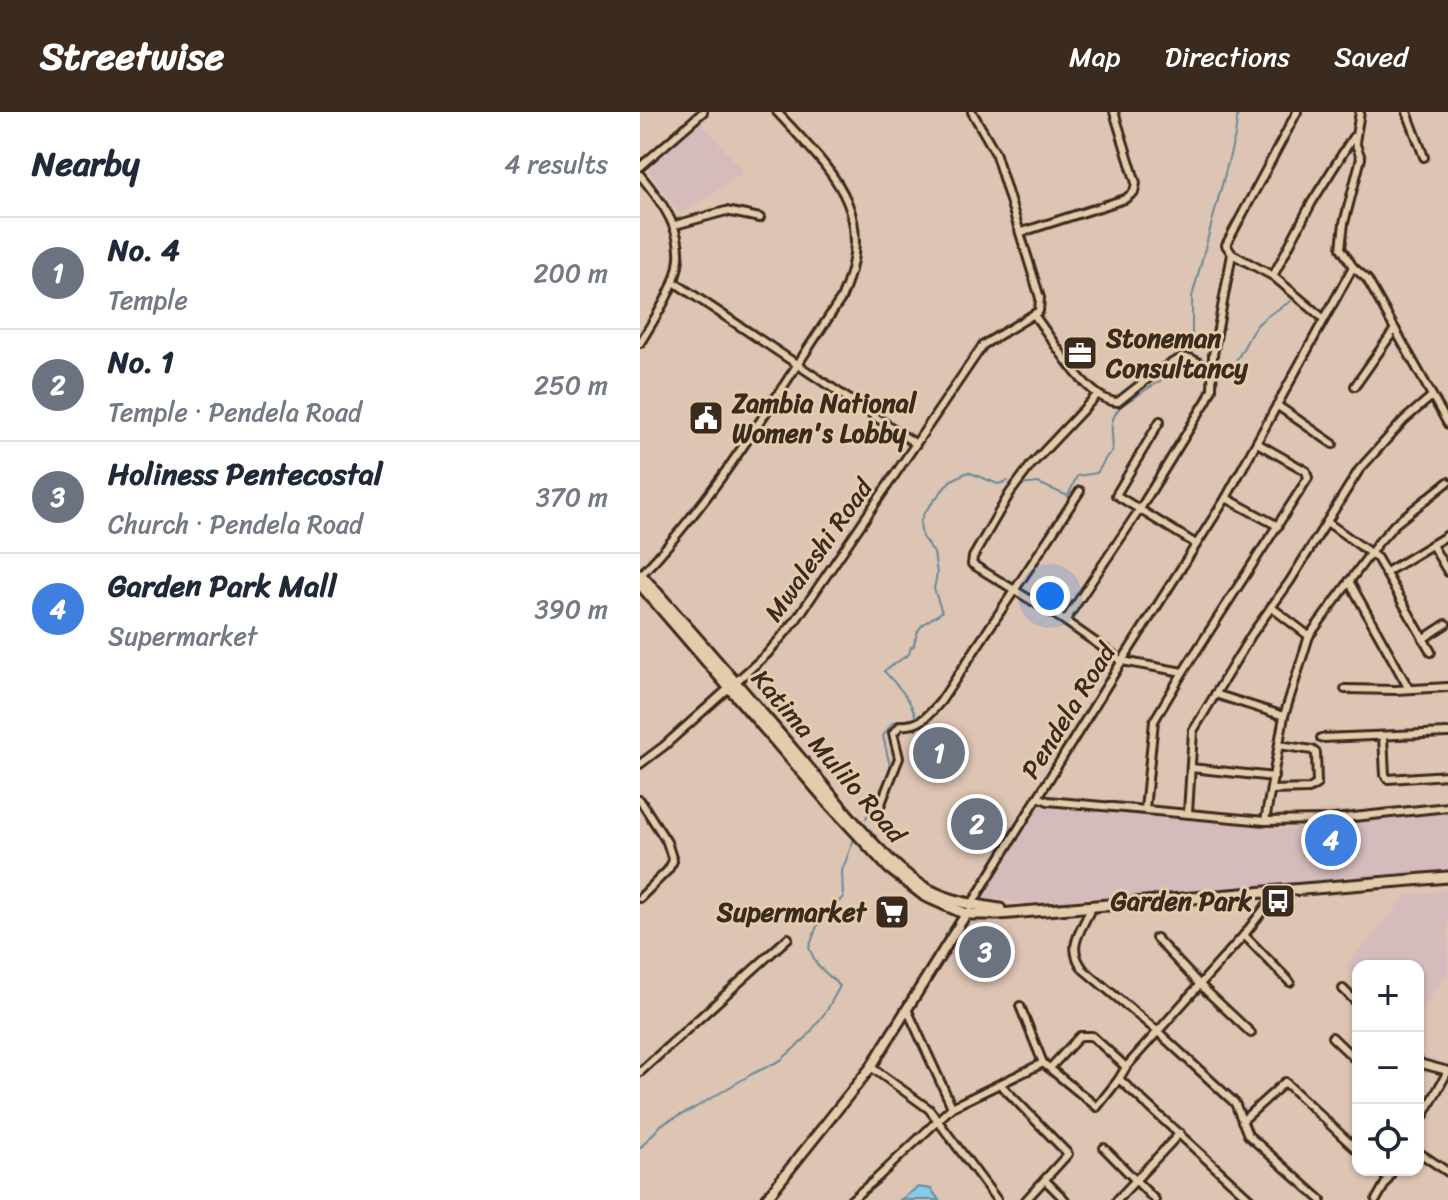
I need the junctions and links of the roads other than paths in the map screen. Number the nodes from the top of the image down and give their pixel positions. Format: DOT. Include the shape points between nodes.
graph roads {
  1 [pos="703,112"];
  2 [pos="777,112"];
  3 [pos="972,112"];
  4 [pos="1114,112"];
  5 [pos="1297,112"];
  6 [pos="1360,112"];
  7 [pos="1407,112"];
  8 [pos="1357,132"];
  9 [pos="1424,157"];
  10 [pos="640,167"];
  11 [pos="640,175"];
  12 [pos="760,218"];
  13 [pos="675,225"];
  14 [pos="1022,232"];
  15 [pos="1232,254"];
  16 [pos="1353,267"];
  17 [pos="1273,276"];
  18 [pos="674,282"];
  19 [pos="1034,315"];
  20 [pos="1324,319"];
  21 [pos="1395,329"];
  22 [pos="640,343"];
  23 [pos="797,363"];
  24 [pos="1212,370"];
  25 [pos="1355,386"];
  26 [pos="1096,396"];
  27 [pos="1432,396"];
  28 [pos="1278,406"];
  29 [pos="1445,412"];
  30 [pos="1160,421"];
  31 [pos="1448,424"];
  32 [pos="1257,443"];
  33 [pos="916,444"];
  34 [pos="1333,444"];
  35 [pos="1448,482"];
  36 [pos="1080,491"];
  37 [pos="1226,498"];
  38 [pos="1140,509"];
  39 [pos="1327,522"];
  40 [pos="1278,526"];
  41 [pos="1448,535"];
  42 [pos="1196,544"];
  43 [pos="1432,545"];
  44 [pos="1369,553"];
  45 [pos="1448,572"];
  46 [pos="1385,573"];
  47 [pos="640,575"];
  48 [pos="1349,581"];
  49 [pos="640,584"];
  50 [pos="1016,590"];
  51 [pos="1271,607"];
  52 [pos="1065,621"];
  53 [pos="1446,624"];
  54 [pos="1309,636"];
  55 [pos="1423,639"];
  56 [pos="1431,652"];
  57 [pos="1122,661"];
  58 [pos="1183,672"];
  59 [pos="733,684"];
  60 [pos="1448,687"];
  61 [pos="1345,689"];
  62 [pos="1409,689"];
  63 [pos="1215,694"];
  64 [pos="1284,716"];
  65 [pos="1448,733"];
  66 [pos="1383,736"];
  67 [pos="1321,738"];
  68 [pos="1279,745"];
  69 [pos="640,764"];
  70 [pos="1191,768"];
  71 [pos="1448,775"];
  72 [pos="1274,777"];
  73 [pos="1271,790"];
  74 [pos="1038,797"];
  75 [pos="640,800"];
  76 [pos="880,806"];
  77 [pos="1448,807"];
  78 [pos="1145,809"];
  79 [pos="1188,813"];
  80 [pos="1265,821"];
  81 [pos="1448,877"];
  82 [pos="1277,892"];
  83 [pos="640,898"];
  84 [pos="1093,905"];
  85 [pos="969,910"];
  86 [pos="1244,935"];
  87 [pos="788,938"];
  88 [pos="1156,938"];
  89 [pos="1290,982"];
  90 [pos="1199,984"];
  91 [pos="1343,989"];
  92 [pos="1352,998"];
  93 [pos="1020,1006"];
  94 [pos="907,1009"];
  95 [pos="1157,1031"];
  96 [pos="1251,1033"];
  97 [pos="1332,1037"];
  98 [pos="1352,1056"];
  99 [pos="1424,1065"];
  100 [pos="1046,1066"];
  101 [pos="871,1067"];
  102 [pos="1126,1067"];
  103 [pos="640,1072"];
  104 [pos="1447,1074"];
  105 [pos="1119,1079"];
  106 [pos="1001,1085"];
  107 [pos="952,1107"];
  108 [pos="1424,1113"];
  109 [pos="940,1120"];
  110 [pos="1242,1121"];
  111 [pos="1180,1133"];
  112 [pos="1352,1145"];
  113 [pos="1104,1148"];
  114 [pos="1424,1156"];
  115 [pos="1448,1172"];
  116 [pos="1385,1176"];
  117 [pos="1390,1176"];
  118 [pos="1388,1179"];
  119 [pos="1045,1180"];
  120 [pos="1135,1181"];
  121 [pos="765,1200"];
  122 [pos="851,1200"];
  123 [pos="997,1200"];
  124 [pos="1026,1200"];
  125 [pos="1065,1200"];
  126 [pos="1117,1200"];
  127 [pos="1155,1200"];
  128 [pos="1251,1200"];
  129 [pos="1321,1200"];
  130 [pos="1376,1200"];
  1 -- 10 [label="street"];
  2 -- 23 [label="street" via="845,193 856,243 841,299"];
  3 -- 14 [label="street" via="995,152"];
  4 -- 14 [label="street" via="1136,183 1134,192"];
  5 -- 15 [label="street" via="1226,241"];
  6 -- 8 [label="street"];
  7 -- 9 [label="street"];
  8 -- 16 [label="street" via="1361,158 1341,248"];
  8 -- 17 [label="street"];
  11 -- 13 [label="street"];
  12 -- 13 [label="street" via="726,211"];
  13 -- 18 [label="street" via="680,255"];
  14 -- 19 [label="street" via="1040,298"];
  15 -- 17 [label="street"];
  15 -- 24 [label="street"];
  16 -- 20 [label="street, Pendela Road"];
  16 -- 21 [label="street" via="1367,279"];
  17 -- 20 [label="street"];
  18 -- 22 [label="street"];
  18 -- 23 [label="street"];
  19 -- 26 [label="street"];
  19 -- 33 [label="street, Mwaleshi Road" via="983,345"];
  20 -- 28 [label="street, Pendela Road"];
  21 -- 25 [label="street"];
  21 -- 27 [label="street"];
  23 -- 33 [label="street"];
  23 -- 47 [label="street" via="710,494"];
  24 -- 26 [label="street" via="1184,357 1118,402"];
  24 -- 38 [label="street" via="1207,400"];
  26 -- 50 [label="street" via="1024,474 973,557 972,564 982,572"];
  27 -- 29 [label="street"];
  27 -- 39 [label="street" via="1359,470"];
  28 -- 32 [label="street, Pendela Road"];
  28 -- 34 [label="street"];
  29 -- 31 [label="street"];
  30 -- 38 [label="street" via="1116,495"];
  32 -- 37 [label="street, Pendela Road"];
  32 -- 40 [label="street" via="1309,474"];
  33 -- 59 [label="street, Mwaleshi Road" via="796,620"];
  35 -- 44 [label="street" via="1395,524"];
  36 -- 50 [label="street"];
  37 -- 40 [label="street"];
  37 -- 42 [label="street, Pendela Road"];
  38 -- 42 [label="street"];
  38 -- 52 [label="street"];
  39 -- 44 [label="street"];
  39 -- 51 [label="street"];
  40 -- 58 [label="street"];
  41 -- 43 [label="street"];
  42 -- 57 [label="street, Pendela Road"];
  43 -- 45 [label="street"];
  43 -- 46 [label="street"];
  44 -- 46 [label="street"];
  44 -- 48 [label="street"];
  46 -- 55 [label="street"];
  47 -- 59 [label="main road, Katima Mulilo Road"];
  48 -- 54 [label="street"];
  48 -- 62 [label="street"];
  49 -- 59 [label="main road, Katima Mulilo Road"];
  50 -- 52 [label="street"];
  50 -- 76 [label="street" via="927,719 901,725 893,733 899,758"];
  51 -- 54 [label="street"];
  51 -- 63 [label="street"];
  52 -- 57 [label="street"];
  53 -- 55 [label="street"];
  54 -- 64 [label="street"];
  55 -- 56 [label="street"];
  57 -- 58 [label="street"];
  57 -- 74 [label="street, Pendela Road"];
  58 -- 78 [label="street" via="1154,721"];
  59 -- 69 [label="street, Mwaleshi Road"];
  59 -- 85 [label="main road, Katima Mulilo Road" via="889,868 925,896"];
  60 -- 62 [label="street"];
  61 -- 62 [label="street"];
  63 -- 64 [label="street"];
  63 -- 70 [label="street" via="1193,731"];
  64 -- 68 [label="street"];
  65 -- 66 [label="street"];
  66 -- 67 [label="street"];
  66 -- 71 [label="street" via="1388,779"];
  68 -- 72 [label="street"];
  68 -- 73 [label="street" via="1316,753 1317,784"];
  70 -- 72 [label="street"];
  70 -- 79 [label="street"];
  72 -- 73 [label="street"];
  73 -- 80 [label="street"];
  74 -- 78 [label="street"];
  74 -- 85 [label="street, Pendela Road"];
  75 -- 83 [label="street" via="673,861"];
  77 -- 80 [label="street"];
  78 -- 79 [label="street"];
  79 -- 80 [label="street"];
  81 -- 82 [label="main road, Katima Mulilo Road"];
  82 -- 84 [label="main road, Katima Mulilo Road"];
  82 -- 86 [label="street"];
  84 -- 85 [label="main road, Katima Mulilo Road" via="1019,912"];
  84 -- 95 [label="street" via="1074,958"];
  85 -- 94 [label="street, Pendela Road"];
  86 -- 89 [label="street"];
  86 -- 90 [label="street"];
  87 -- 103 [label="street"];
  88 -- 90 [label="street"];
  90 -- 95 [label="street"];
  90 -- 96 [label="street"];
  91 -- 92 [label="street"];
  93 -- 100 [label="street"];
  94 -- 101 [label="street, Pendela Road"];
  94 -- 107 [label="street"];
  95 -- 102 [label="street"];
  95 -- 110 [label="street" via="1235,1103"];
  97 -- 98 [label="street"];
  99 -- 104 [label="street"];
  100 -- 102 [label="street" via="1080,1036 1092,1036"];
  100 -- 105 [label="street" via="1097,1107"];
  100 -- 106 [label="street"];
  101 -- 109 [label="street"];
  101 -- 121 [label="street, Pendela Road"];
  102 -- 105 [label="street"];
  104 -- 108 [label="street"];
  105 -- 111 [label="street"];
  106 -- 107 [label="street"];
  106 -- 119 [label="street" via="1068,1154"];
  107 -- 109 [label="street"];
  109 -- 122 [label="street"];
  109 -- 123 [label="street"];
  110 -- 112 [label="street" via="1285,1082"];
  110 -- 129 [label="street" via="1248,1135"];
  111 -- 120 [label="street"];
  111 -- 128 [label="street"];
  113 -- 120 [label="street"];
  114 -- 115 [label="street"];
  116 -- 118 [label="street"];
  117 -- 118 [label="street"];
  118 -- 130 [label="street"];
  119 -- 124 [label="street"];
  119 -- 125 [label="street"];
  120 -- 126 [label="street"];
  120 -- 127 [label="street"];
}
